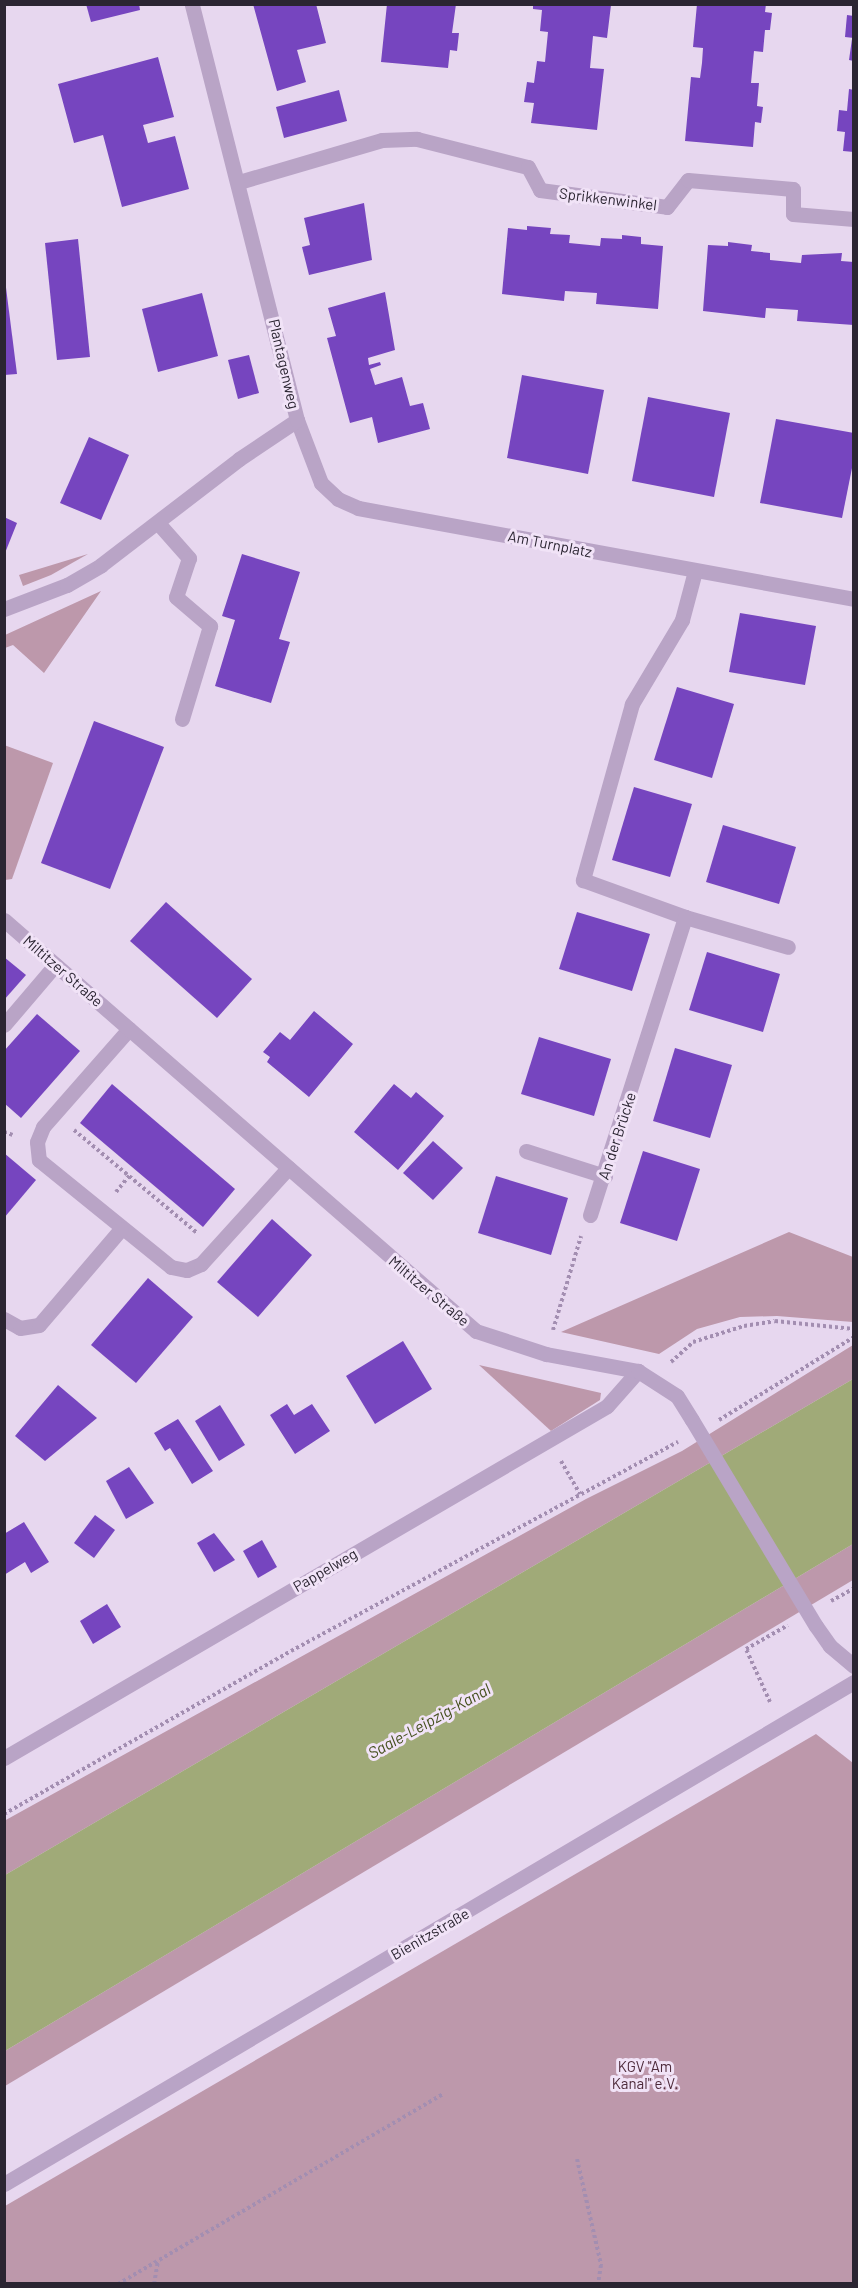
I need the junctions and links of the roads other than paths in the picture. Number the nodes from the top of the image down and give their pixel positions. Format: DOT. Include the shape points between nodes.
graph roads {
  1 [pos="192,4"];
  2 [pos="239,182"];
  3 [pos="854,219"];
  4 [pos="297,420"];
  5 [pos="158,523"];
  6 [pos="695,572"];
  7 [pos="854,599"];
  8 [pos="4,609"];
  9 [pos="182,719"];
  10 [pos="685,916"];
  11 [pos="4,920"];
  12 [pos="788,947"];
  13 [pos="55,965"];
  14 [pos="4,1025"];
  15 [pos="129,1029"];
  16 [pos="526,1152"];
  17 [pos="288,1168"];
  18 [pos="605,1176"];
  19 [pos="590,1215"];
  20 [pos="121,1229"];
  21 [pos="4,1320"];
  22 [pos="638,1371"];
  23 [pos="854,1666"];
  24 [pos="854,1682"];
  25 [pos="4,1758"];
  26 [pos="4,2184"];
  1 -- 2 [label="street, Plantagenweg"];
  2 -- 3 [label="street, Sprikkenwinkel" via="381,140 417,139 528,167 540,190 667,207 688,180 793,189 793,214"];
  2 -- 4 [label="street, Plantagenweg"];
  4 -- 5 [label="street, Plantagenweg" via="239,459"];
  4 -- 6 [label="street, Am Turnplatz" via="321,483 358,508"];
  5 -- 8 [label="street, Plantagenweg" via="67,585"];
  5 -- 9 [label="street" via="189,558 176,597 210,626"];
  6 -- 7 [label="street, Am Turnplatz"];
  6 -- 10 [label="street" via="682,620 632,704 583,869 583,880 592,886"];
  10 -- 12 [label="street"];
  10 -- 18 [label="street, An der Brücke"];
  11 -- 13 [label="street, Miltitzer Straße"];
  13 -- 14 [label="street"];
  13 -- 15 [label="street, Miltitzer Straße"];
  15 -- 17 [label="street, Miltitzer Straße"];
  15 -- 20 [label="street" via="55,1114 37,1142 39,1160"];
  16 -- 18 [label="street"];
  17 -- 20 [label="street" via="216,1249 201,1264 187,1270 171,1268"];
  17 -- 22 [label="street, Miltitzer Straße" via="476,1330 546,1354"];
  18 -- 19 [label="street, An der Brücke"];
  20 -- 21 [label="street" via="39,1325 20,1328"];
  22 -- 23 [label="street, Miltitzer Straße, bridge" via="677,1396 816,1626 830,1646"];
  22 -- 25 [label="street, Pappelweg" via="607,1406"];
  24 -- 26 [label="street, Bienitzstraße"];
}
